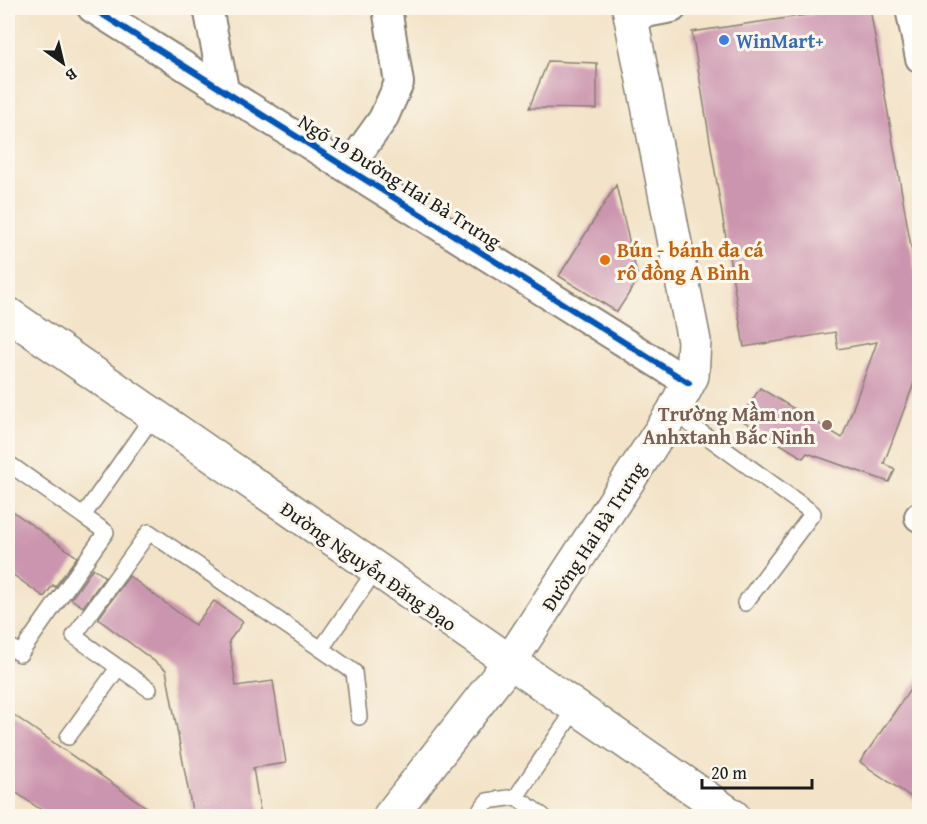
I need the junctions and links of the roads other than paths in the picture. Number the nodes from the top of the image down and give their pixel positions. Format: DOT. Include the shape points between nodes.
graph roads {
  1 [pos="92,8"];
  2 [pos="208,8"];
  3 [pos="387,8"];
  4 [pos="672,8"];
  5 [pos="910,8"];
  6 [pos="630,12"];
  7 [pos="920,58"];
  8 [pos="224,89"];
  9 [pos="348,168"];
  10 [pos="8,314"];
  11 [pos="689,383"];
  12 [pos="673,412"];
  13 [pos="154,415"];
  14 [pos="8,463"];
  15 [pos="83,516"];
  16 [pos="375,571"];
  17 [pos="746,603"];
  18 [pos="8,645"];
  19 [pos="321,649"];
  20 [pos="509,663"];
  21 [pos="118,668"];
  22 [pos="149,689"];
  23 [pos="576,708"];
  24 [pos="359,717"];
  25 [pos="68,736"];
  26 [pos="516,797"];
  27 [pos="390,816"];
  28 [pos="476,816"];
  29 [pos="543,816"];
  30 [pos="733,816"];
  1 -- 8 [label="street, Ngõ 19 Đường Hai Bà Trưng"];
  2 -- 8 [label="street"];
  3 -- 9 [label="street" via="399,83 383,119"];
  4 -- 6 [label="street"];
  5 -- 7 [label="street"];
  6 -- 11 [label="main road, Đường Hai Bà Trưng" via="694,341"];
  8 -- 9 [label="street, Ngõ 19 Đường Hai Bà Trưng"];
  9 -- 11 [label="street, Ngõ 19 Đường Hai Bà Trưng"];
  10 -- 13 [label="main road, Đường Nguyễn Đăng Đạo"];
  11 -- 12 [label="main road, Đường Hai Bà Trưng"];
  12 -- 17 [label="lane" via="813,513"];
  12 -- 20 [label="main road, Đường Hai Bà Trưng"];
  13 -- 15 [label="lane"];
  13 -- 16 [label="main road, Đường Nguyễn Đăng Đạo"];
  14 -- 15 [label="lane"];
  15 -- 18 [label="lane" via="106,532 20,654"];
  16 -- 19 [label="lane"];
  16 -- 20 [label="main road, Đường Nguyễn Đăng Đạo"];
  19 -- 21 [label="lane" via="149,532 74,636"];
  19 -- 24 [label="lane" via="354,672"];
  20 -- 23 [label="main road, Đường Nguyễn Đăng Đạo"];
  20 -- 27 [label="main road, Đường Hai Bà Trưng"];
  21 -- 22 [label="lane"];
  21 -- 25 [label="lane"];
  23 -- 26 [label="lane"];
  23 -- 30 [label="main road, Đường Nguyễn Đăng Đạo"];
  26 -- 28 [label="lane" via="488,801"];
  26 -- 29 [label="lane"];
}
